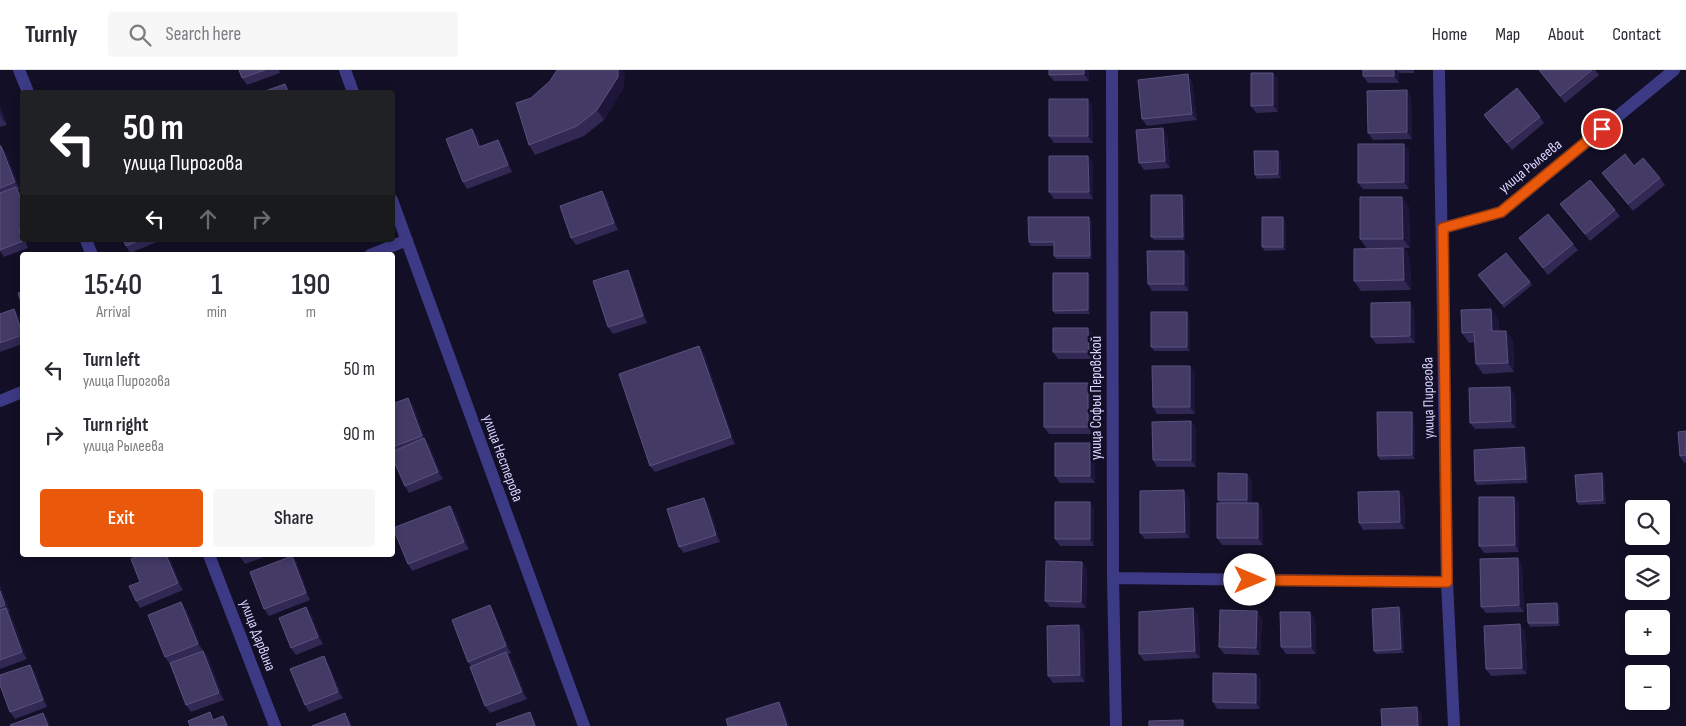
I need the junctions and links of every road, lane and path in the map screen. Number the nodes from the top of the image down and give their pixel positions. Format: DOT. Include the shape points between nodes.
graph roads {
  1 [pos="19,70"];
  2 [pos="345,70"];
  3 [pos="1112,70"];
  4 [pos="1439,70"];
  5 [pos="1674,70"];
  6 [pos="27,90"];
  7 [pos="352,90"];
  8 [pos="395,208"];
  9 [pos="1443,228"];
  10 [pos="407,240"];
  11 [pos="377,252"];
  12 [pos="20,393"];
  13 [pos="0,401"];
  14 [pos="210,557"];
  15 [pos="1113,578"];
  16 [pos="1447,582"];
  17 [pos="275,726"];
  18 [pos="584,726"];
  19 [pos="1116,726"];
  20 [pos="1454,726"];
  1 -- 6 [label="street"];
  2 -- 7 [label="street"];
  3 -- 15 [label="street, улица Софьи Перовской"];
  4 -- 9 [label="street, улица Пирогова"];
  5 -- 9 [label="street, улица Рылеева" via="1501,212"];
  8 -- 10 [label="street, улица Нестерова"];
  9 -- 16 [label="street, улица Пирогова"];
  10 -- 11 [label="street"];
  10 -- 18 [label="street, улица Нестерова"];
  12 -- 13 [label="street"];
  14 -- 17 [label="street, улица Дарвина"];
  15 -- 16 [label="street"];
  15 -- 19 [label="street, улица Софьи Перовской"];
  16 -- 20 [label="street, улица Пирогова"];
}
